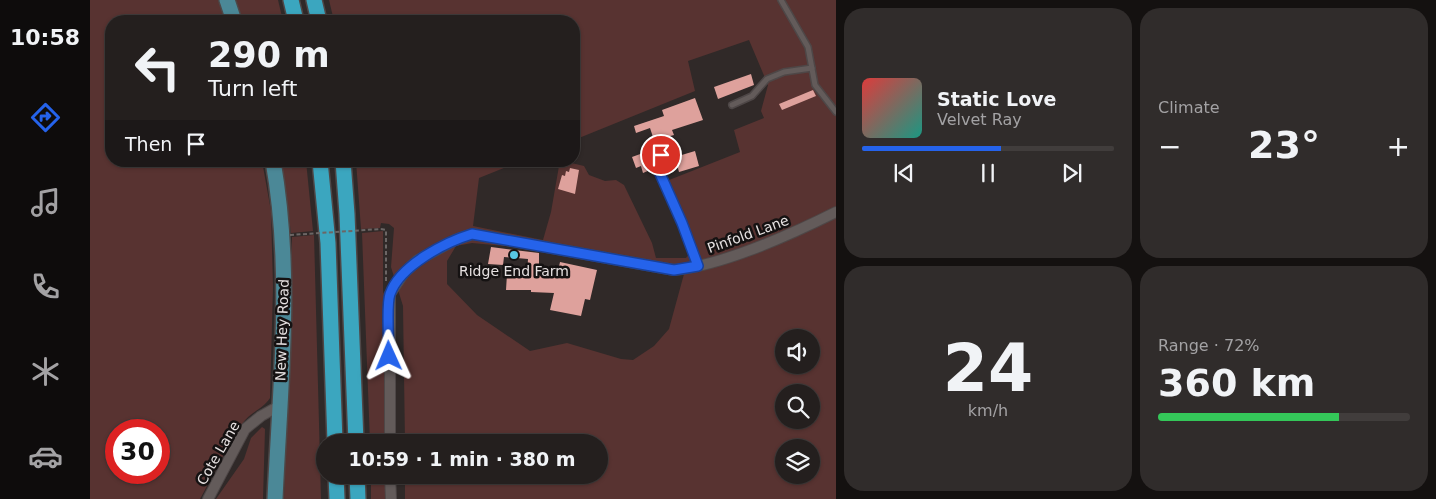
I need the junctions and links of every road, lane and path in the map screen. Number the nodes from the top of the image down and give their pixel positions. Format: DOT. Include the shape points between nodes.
graph roads {
  1 [pos="227,0"];
  2 [pos="291,0"];
  3 [pos="314,0"];
  4 [pos="781,0"];
  5 [pos="232,15"];
  6 [pos="295,15"];
  7 [pos="318,15"];
  8 [pos="812,68"];
  9 [pos="732,104"];
  10 [pos="836,112"];
  11 [pos="661,155"];
  12 [pos="274,167"];
  13 [pos="321,167"];
  14 [pos="343,167"];
  15 [pos="836,212"];
  16 [pos="290,235"];
  17 [pos="698,266"];
  18 [pos="390,294"];
  19 [pos="279,406"];
  20 [pos="335,434"];
  21 [pos="356,434"];
  22 [pos="390,434"];
  23 [pos="336,484"];
  24 [pos="357,484"];
  25 [pos="390,484"];
  26 [pos="208,499"];
  27 [pos="275,499"];
  28 [pos="337,499"];
  29 [pos="358,499"];
  30 [pos="391,499"];
  1 -- 5 [label="main road"];
  2 -- 6 [label="highway"];
  3 -- 7 [label="highway"];
  4 -- 8 [label="lane" via="808,46"];
  8 -- 9 [label="lane" via="784,72 767,79 752,96"];
  8 -- 10 [label="lane" via="815,85"];
  11 -- 17 [label="lane" via="656,162 658,169"];
  12 -- 19 [label="main road, New Hey Road" via="284,256"];
  13 -- 20 [label="highway" via="328,243"];
  14 -- 21 [label="highway"];
  15 -- 17 [label="street, Pinfold Lane" via="808,226"];
  16 -- 18 [label="path, bridge" via="386,230 386,282"];
  17 -- 18 [label="street, Pinfold Lane" via="674,270 472,234 418,260 404,273"];
  18 -- 22 [label="street"];
  19 -- 26 [label="street, Cote Lane" via="245,429"];
  19 -- 27 [label="main road, New Hey Road"];
  23 -- 28 [label="highway"];
  24 -- 29 [label="highway"];
  25 -- 30 [label="street"];
}
